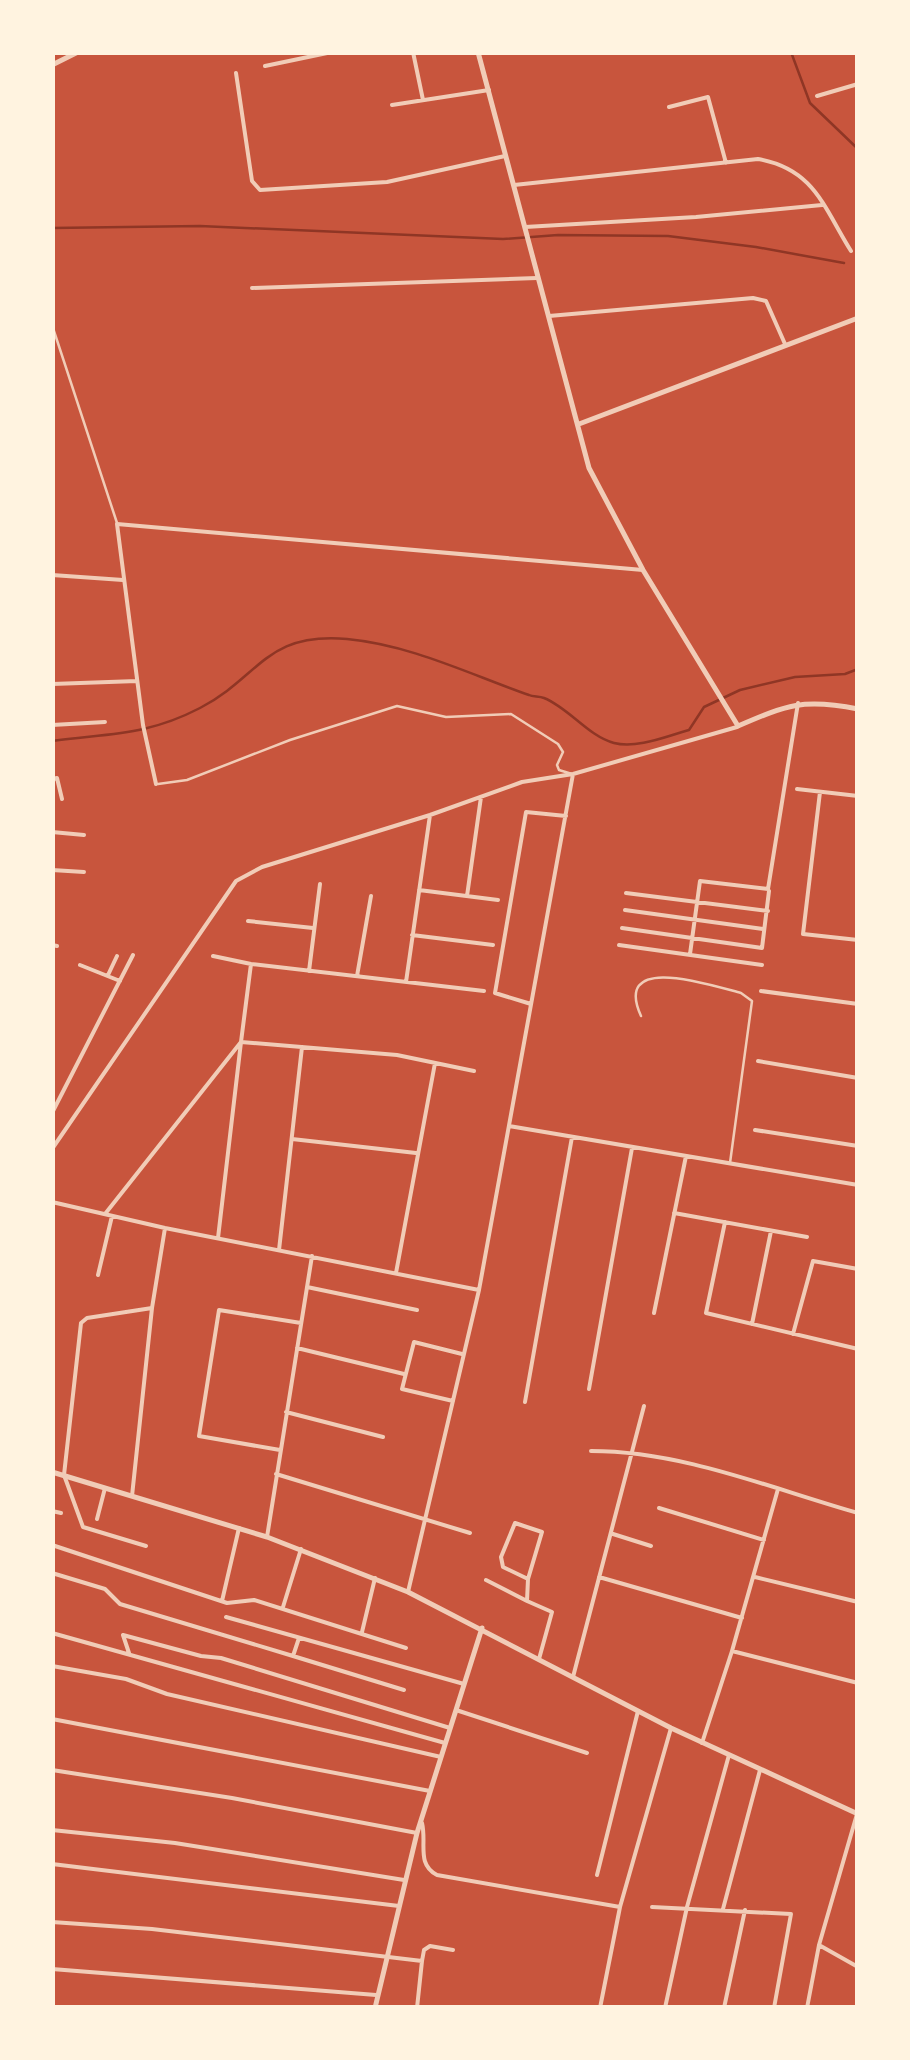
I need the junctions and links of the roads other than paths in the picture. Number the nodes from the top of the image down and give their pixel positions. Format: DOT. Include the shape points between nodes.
graph roads {
  1 [pos="78,52"];
  2 [pos="332,52"];
  3 [pos="413,52"];
  4 [pos="478,52"];
  5 [pos="52,66"];
  6 [pos="265,66"];
  7 [pos="236,73"];
  8 [pos="858,84"];
  9 [pos="488,90"];
  10 [pos="817,96"];
  11 [pos="423,100"];
  12 [pos="392,105"];
  13 [pos="669,107"];
  14 [pos="506,156"];
  15 [pos="726,162"];
  16 [pos="514,185"];
  17 [pos="822,205"];
  18 [pos="525,227"];
  19 [pos="851,251"];
  20 [pos="539,278"];
  21 [pos="252,288"];
  22 [pos="549,316"];
  23 [pos="858,318"];
  24 [pos="52,326"];
  25 [pos="786,345"];
  26 [pos="579,424"];
  27 [pos="118,524"];
  28 [pos="643,570"];
  29 [pos="52,575"];
  30 [pos="125,580"];
  31 [pos="138,681"];
  32 [pos="52,684"];
  33 [pos="798,703"];
  34 [pos="858,709"];
  35 [pos="105,722"];
  36 [pos="52,726"];
  37 [pos="738,726"];
  38 [pos="573,774"];
  39 [pos="52,779"];
  40 [pos="156,784"];
  41 [pos="797,790"];
  42 [pos="820,792"];
  43 [pos="858,796"];
  44 [pos="480,797"];
  45 [pos="62,799"];
  46 [pos="430,815"];
  47 [pos="566,816"];
  48 [pos="52,832"];
  49 [pos="84,835"];
  50 [pos="52,870"];
  51 [pos="84,872"];
  52 [pos="321,882"];
  53 [pos="768,889"];
  54 [pos="419,890"];
  55 [pos="626,893"];
  56 [pos="371,896"];
  57 [pos="468,896"];
  58 [pos="498,900"];
  59 [pos="697,902"];
  60 [pos="624,910"];
  61 [pos="768,911"];
  62 [pos="694,918"];
  63 [pos="248,921"];
  64 [pos="314,928"];
  65 [pos="622,928"];
  66 [pos="765,929"];
  67 [pos="412,935"];
  68 [pos="692,938"];
  69 [pos="858,940"];
  70 [pos="493,945"];
  71 [pos="619,945"];
  72 [pos="690,954"];
  73 [pos="133,955"];
  74 [pos="117,956"];
  75 [pos="213,956"];
  76 [pos="80,964"];
  77 [pos="252,964"];
  78 [pos="762,965"];
  79 [pos="309,971"];
  80 [pos="108,975"];
  81 [pos="358,976"];
  82 [pos="120,981"];
  83 [pos="406,982"];
  84 [pos="761,990"];
  85 [pos="484,991"];
  86 [pos="531,1004"];
  87 [pos="858,1004"];
  88 [pos="642,1016"];
  89 [pos="240,1042"];
  90 [pos="302,1047"];
  91 [pos="758,1061"];
  92 [pos="435,1063"];
  93 [pos="474,1071"];
  94 [pos="858,1078"];
  95 [pos="52,1113"];
  96 [pos="509,1126"];
  97 [pos="755,1130"];
  98 [pos="572,1137"];
  99 [pos="292,1138"];
  100 [pos="858,1146"];
  101 [pos="632,1147"];
  102 [pos="52,1148"];
  103 [pos="418,1153"];
  104 [pos="686,1156"];
  105 [pos="730,1164"];
  106 [pos="858,1185"];
  107 [pos="52,1202"];
  108 [pos="674,1213"];
  109 [pos="109,1215"];
  110 [pos="725,1222"];
  111 [pos="165,1228"];
  112 [pos="771,1231"];
  113 [pos="807,1237"];
  114 [pos="218,1238"];
  115 [pos="279,1250"];
  116 [pos="312,1256"];
  117 [pos="858,1269"];
  118 [pos="396,1272"];
  119 [pos="98,1275"];
  120 [pos="307,1287"];
  121 [pos="479,1290"];
  122 [pos="152,1308"];
  123 [pos="417,1310"];
  124 [pos="654,1313"];
  125 [pos="301,1323"];
  126 [pos="752,1324"];
  127 [pos="794,1334"];
  128 [pos="297,1348"];
  129 [pos="858,1349"];
  130 [pos="464,1354"];
  131 [pos="406,1374"];
  132 [pos="589,1389"];
  133 [pos="453,1401"];
  134 [pos="524,1402"];
  135 [pos="644,1406"];
  136 [pos="286,1412"];
  137 [pos="384,1436"];
  138 [pos="280,1450"];
  139 [pos="591,1451"];
  140 [pos="632,1451"];
  141 [pos="52,1472"];
  142 [pos="276,1474"];
  143 [pos="64,1475"];
  144 [pos="105,1488"];
  145 [pos="778,1489"];
  146 [pos="132,1496"];
  147 [pos="659,1508"];
  148 [pos="52,1511"];
  149 [pos="61,1513"];
  150 [pos="858,1513"];
  151 [pos="96,1519"];
  152 [pos="425,1521"];
  153 [pos="239,1528"];
  154 [pos="470,1533"];
  155 [pos="611,1534"];
  156 [pos="267,1536"];
  157 [pos="764,1540"];
  158 [pos="52,1544"];
  159 [pos="146,1546"];
  160 [pos="651,1546"];
  161 [pos="301,1549"];
  162 [pos="52,1574"];
  163 [pos="754,1576"];
  164 [pos="598,1577"];
  165 [pos="374,1578"];
  166 [pos="528,1579"];
  167 [pos="486,1580"];
  168 [pos="408,1592"];
  169 [pos="222,1601"];
  170 [pos="527,1601"];
  171 [pos="858,1602"];
  172 [pos="282,1608"];
  173 [pos="226,1617"];
  174 [pos="742,1618"];
  175 [pos="482,1628"];
  176 [pos="52,1633"];
  177 [pos="361,1633"];
  178 [pos="299,1638"];
  179 [pos="406,1648"];
  180 [pos="732,1650"];
  181 [pos="129,1655"];
  182 [pos="293,1656"];
  183 [pos="539,1659"];
  184 [pos="52,1666"];
  185 [pos="573,1677"];
  186 [pos="464,1684"];
  187 [pos="858,1684"];
  188 [pos="404,1690"];
  189 [pos="456,1710"];
  190 [pos="638,1711"];
  191 [pos="52,1720"];
  192 [pos="450,1728"];
  193 [pos="671,1728"];
  194 [pos="446,1743"];
  195 [pos="702,1743"];
  196 [pos="587,1753"];
  197 [pos="728,1755"];
  198 [pos="441,1757"];
  199 [pos="52,1770"];
  200 [pos="760,1770"];
  201 [pos="430,1791"];
  202 [pos="857,1814"];
  203 [pos="421,1820"];
  204 [pos="52,1830"];
  205 [pos="417,1833"];
  206 [pos="52,1864"];
  207 [pos="598,1875"];
  208 [pos="405,1880"];
  209 [pos="399,1906"];
  210 [pos="620,1907"];
  211 [pos="652,1907"];
  212 [pos="686,1907"];
  213 [pos="723,1909"];
  214 [pos="745,1910"];
  215 [pos="52,1922"];
  216 [pos="819,1946"];
  217 [pos="452,1950"];
  218 [pos="387,1954"];
  219 [pos="422,1961"];
  220 [pos="858,1966"];
  221 [pos="52,1969"];
  222 [pos="376,1994"];
  223 [pos="375,2008"];
  224 [pos="416,2008"];
  225 [pos="600,2008"];
  226 [pos="666,2008"];
  227 [pos="724,2008"];
  228 [pos="774,2008"];
  229 [pos="807,2008"];
  1 -- 5 [label="street"];
  2 -- 6 [label="street"];
  3 -- 11 [label="street"];
  4 -- 9 [label="street"];
  7 -- 14 [label="street" via="252,182 260,190 387,182"];
  8 -- 10 [label="street"];
  9 -- 11 [label="street"];
  9 -- 14 [label="street"];
  11 -- 12 [label="street"];
  13 -- 15 [label="street" via="708,97"];
  14 -- 16 [label="street"];
  15 -- 16 [label="street"];
  15 -- 17 [label="street" via="785,164 807,180"];
  16 -- 18 [label="street"];
  17 -- 18 [label="street"];
  17 -- 19 [label="street"];
  18 -- 20 [label="street"];
  20 -- 21 [label="street"];
  20 -- 22 [label="street"];
  22 -- 25 [label="street" via="752,298 771,307"];
  22 -- 26 [label="street"];
  23 -- 25 [label="street"];
  24 -- 27 [label="street"];
  25 -- 26 [label="street"];
  26 -- 28 [label="street" via="597,488"];
  27 -- 28 [label="street"];
  27 -- 30 [label="street"];
  28 -- 37 [label="street"];
  29 -- 30 [label="street"];
  30 -- 31 [label="street"];
  31 -- 32 [label="street"];
  31 -- 40 [label="street"];
  33 -- 34 [label="street"];
  33 -- 37 [label="street"];
  33 -- 53 [label="street"];
  35 -- 36 [label="street"];
  37 -- 38 [label="street"];
  38 -- 40 [label="street" via="556,765 563,752 558,744 512,714 446,717 397,706 187,780"];
  38 -- 44 [label="street"];
  38 -- 47 [label="street"];
  39 -- 45 [label="street"];
  41 -- 42 [label="street"];
  42 -- 43 [label="street"];
  42 -- 69 [label="street" via="803,934"];
  44 -- 46 [label="street"];
  44 -- 57 [label="street"];
  46 -- 54 [label="street"];
  46 -- 102 [label="street" via="236,881"];
  47 -- 86 [label="street"];
  47 -- 86 [label="street" via="528,810 523,825 495,993"];
  48 -- 49 [label="street"];
  50 -- 51 [label="street"];
  52 -- 64 [label="street"];
  53 -- 59 [label="street" via="700,881"];
  53 -- 61 [label="street"];
  54 -- 57 [label="street"];
  54 -- 67 [label="street"];
  55 -- 59 [label="street"];
  56 -- 81 [label="street"];
  57 -- 58 [label="street"];
  59 -- 61 [label="street"];
  59 -- 62 [label="street"];
  60 -- 62 [label="street"];
  61 -- 66 [label="street"];
  62 -- 66 [label="street"];
  62 -- 68 [label="street"];
  63 -- 64 [label="street"];
  64 -- 79 [label="street"];
  65 -- 68 [label="street"];
  66 -- 68 [label="street" via="762,948"];
  67 -- 70 [label="street"];
  67 -- 83 [label="street"];
  68 -- 72 [label="street"];
  71 -- 72 [label="street"];
  72 -- 78 [label="street"];
  73 -- 82 [label="street"];
  74 -- 80 [label="street"];
  75 -- 77 [label="street"];
  76 -- 80 [label="street"];
  77 -- 79 [label="street"];
  77 -- 89 [label="street"];
  79 -- 81 [label="street"];
  80 -- 82 [label="street"];
  81 -- 83 [label="street"];
  82 -- 95 [label="street"];
  83 -- 85 [label="street"];
  84 -- 87 [label="street"];
  86 -- 96 [label="street"];
  88 -- 105 [label="street" via="635,990 655,976 741,992 752,1000"];
  89 -- 90 [label="street"];
  89 -- 109 [label="street"];
  89 -- 114 [label="street"];
  90 -- 92 [label="street"];
  90 -- 99 [label="street"];
  91 -- 94 [label="street"];
  92 -- 93 [label="street"];
  92 -- 103 [label="street"];
  96 -- 98 [label="street"];
  96 -- 121 [label="street"];
  97 -- 100 [label="street"];
  98 -- 101 [label="street"];
  98 -- 134 [label="street"];
  99 -- 103 [label="street"];
  99 -- 115 [label="street"];
  101 -- 104 [label="street"];
  101 -- 132 [label="street"];
  103 -- 118 [label="street"];
  104 -- 105 [label="street"];
  104 -- 108 [label="street"];
  105 -- 106 [label="street"];
  107 -- 109 [label="street"];
  108 -- 110 [label="street"];
  108 -- 124 [label="street"];
  109 -- 111 [label="street"];
  109 -- 119 [label="street"];
  110 -- 112 [label="street"];
  110 -- 126 [label="street" via="706,1313"];
  111 -- 114 [label="street"];
  111 -- 122 [label="street"];
  112 -- 113 [label="street"];
  112 -- 126 [label="street"];
  114 -- 115 [label="street"];
  115 -- 116 [label="street"];
  116 -- 118 [label="street"];
  116 -- 120 [label="street"];
  117 -- 127 [label="street" via="811,1262"];
  118 -- 121 [label="street"];
  120 -- 123 [label="street"];
  120 -- 125 [label="street"];
  121 -- 130 [label="street"];
  122 -- 143 [label="street" via="80,1323"];
  122 -- 146 [label="street"];
  125 -- 128 [label="street"];
  125 -- 138 [label="street" via="220,1310 198,1436"];
  126 -- 127 [label="street"];
  127 -- 129 [label="street"];
  128 -- 131 [label="street"];
  128 -- 136 [label="street"];
  130 -- 131 [label="street" via="414,1342"];
  130 -- 133 [label="street"];
  131 -- 133 [label="street" via="402,1389"];
  133 -- 152 [label="street"];
  135 -- 140 [label="street"];
  136 -- 137 [label="street"];
  136 -- 138 [label="street"];
  138 -- 142 [label="street"];
  139 -- 140 [label="street"];
  140 -- 145 [label="street"];
  140 -- 155 [label="street"];
  141 -- 143 [label="street"];
  142 -- 152 [label="street"];
  142 -- 156 [label="street"];
  143 -- 144 [label="street"];
  143 -- 159 [label="street" via="83,1527"];
  144 -- 146 [label="street"];
  144 -- 151 [label="street"];
  145 -- 150 [label="street"];
  145 -- 157 [label="street"];
  146 -- 153 [label="street"];
  147 -- 157 [label="street"];
  148 -- 149 [label="street"];
  152 -- 154 [label="street"];
  152 -- 168 [label="street"];
  153 -- 156 [label="street"];
  153 -- 169 [label="street"];
  155 -- 160 [label="street"];
  155 -- 164 [label="street"];
  156 -- 161 [label="street"];
  157 -- 163 [label="street"];
  158 -- 169 [label="street"];
  161 -- 165 [label="street"];
  161 -- 172 [label="street"];
  162 -- 182 [label="street" via="105,1590 120,1604"];
  163 -- 171 [label="street"];
  163 -- 174 [label="street"];
  164 -- 174 [label="street"];
  164 -- 185 [label="street"];
  165 -- 168 [label="street"];
  165 -- 177 [label="street"];
  166 -- 166 [label="street" via="503,1567 515,1522 542,1532"];
  166 -- 170 [label="street"];
  167 -- 170 [label="street"];
  168 -- 175 [label="street"];
  169 -- 172 [label="street"];
  170 -- 183 [label="street" via="552,1612"];
  172 -- 177 [label="street"];
  173 -- 178 [label="street"];
  174 -- 180 [label="street"];
  175 -- 183 [label="street"];
  175 -- 186 [label="street"];
  176 -- 181 [label="street"];
  177 -- 179 [label="street"];
  178 -- 182 [label="street"];
  178 -- 186 [label="street"];
  180 -- 187 [label="street"];
  180 -- 195 [label="street"];
  181 -- 192 [label="street" via="123,1635"];
  181 -- 194 [label="street"];
  182 -- 188 [label="street"];
  183 -- 185 [label="street"];
  184 -- 198 [label="street"];
  185 -- 190 [label="street"];
  186 -- 189 [label="street"];
  189 -- 192 [label="street"];
  189 -- 196 [label="street"];
  190 -- 193 [label="street"];
  190 -- 207 [label="street"];
  191 -- 201 [label="street"];
  192 -- 194 [label="street"];
  193 -- 195 [label="street"];
  193 -- 210 [label="street"];
  194 -- 198 [label="street"];
  195 -- 197 [label="street"];
  197 -- 200 [label="street"];
  197 -- 212 [label="street"];
  198 -- 201 [label="street"];
  199 -- 205 [label="street"];
  200 -- 202 [label="street"];
  200 -- 213 [label="street"];
  201 -- 203 [label="street"];
  202 -- 216 [label="street"];
  203 -- 205 [label="street"];
  203 -- 210 [label="street" via="423,1861 437,1874"];
  204 -- 208 [label="street"];
  205 -- 208 [label="street"];
  206 -- 209 [label="street"];
  208 -- 209 [label="street"];
  209 -- 218 [label="street"];
  210 -- 225 [label="street"];
  211 -- 212 [label="street"];
  212 -- 213 [label="street"];
  212 -- 226 [label="street"];
  213 -- 214 [label="street"];
  214 -- 227 [label="street"];
  214 -- 228 [label="street" via="790,1914"];
  215 -- 218 [label="street"];
  216 -- 220 [label="street"];
  216 -- 229 [label="street"];
  217 -- 219 [label="street" via="430,1946"];
  218 -- 219 [label="street"];
  218 -- 222 [label="street"];
  219 -- 224 [label="street"];
  221 -- 222 [label="street"];
  222 -- 223 [label="street"];
}
